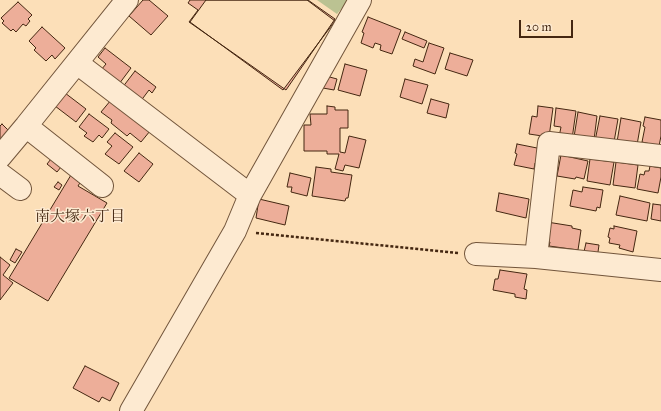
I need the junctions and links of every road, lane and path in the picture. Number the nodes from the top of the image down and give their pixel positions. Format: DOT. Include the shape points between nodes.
graph roads {
  1 [pos="127,0"];
  2 [pos="360,0"];
  3 [pos="77,64"];
  4 [pos="26,126"];
  5 [pos="661,156"];
  6 [pos="0,157"];
  7 [pos="0,174"];
  8 [pos="102,186"];
  9 [pos="20,189"];
  10 [pos="250,195"];
  11 [pos="235,231"];
  12 [pos="476,254"];
  13 [pos="536,257"];
  14 [pos="661,270"];
  15 [pos="131,411"];
  1 -- 3 [label="street"];
  2 -- 10 [label="street"];
  3 -- 4 [label="street"];
  3 -- 10 [label="street"];
  4 -- 6 [label="street"];
  4 -- 8 [label="street"];
  5 -- 13 [label="street" via="549,143"];
  7 -- 9 [label="street"];
  10 -- 11 [label="street"];
  11 -- 12 [label="path"];
  11 -- 15 [label="street"];
  12 -- 13 [label="street"];
  13 -- 14 [label="street"];
}
